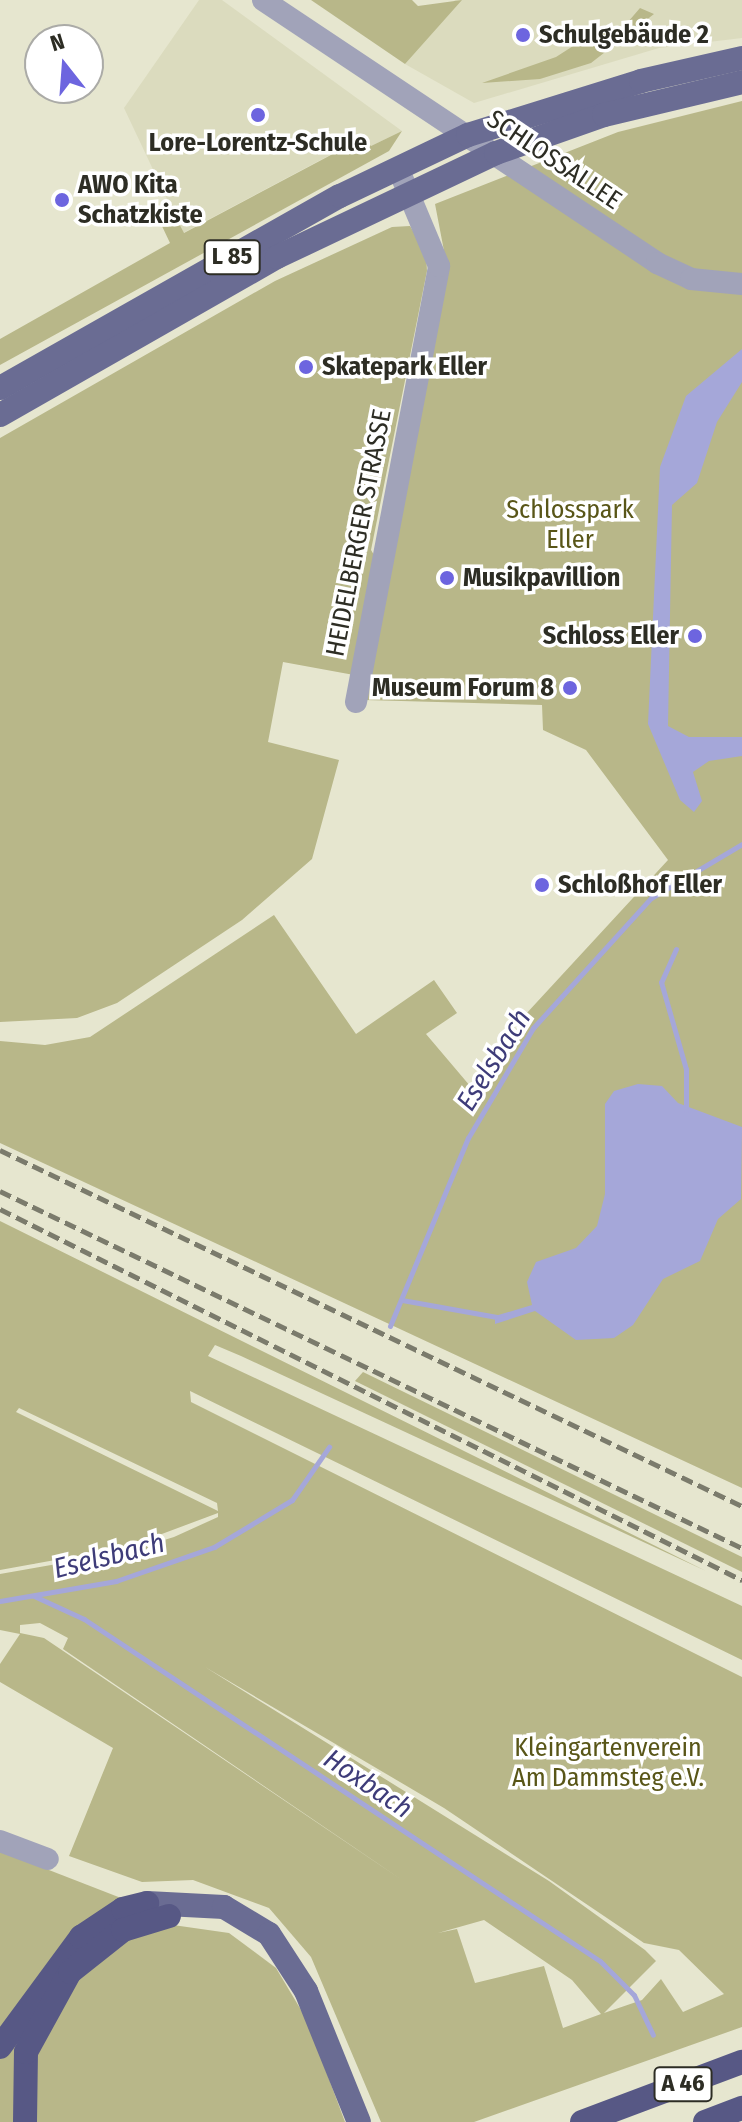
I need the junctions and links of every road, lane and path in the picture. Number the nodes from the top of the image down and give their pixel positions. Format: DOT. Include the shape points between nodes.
graph roads {
  1 [pos="263,0"];
  2 [pos="272,0"];
  3 [pos="346,53"];
  4 [pos="742,58"];
  5 [pos="742,82"];
  6 [pos="468,135"];
  7 [pos="496,153"];
  8 [pos="398,168"];
  9 [pos="409,192"];
  10 [pos="742,284"];
  11 [pos="0,388"];
  12 [pos="0,415"];
  13 [pos="356,702"];
  14 [pos="0,1841"];
  15 [pos="48,1859"];
  16 [pos="147,1903"];
  17 [pos="169,1916"];
  18 [pos="285,1960"];
  19 [pos="0,2047"];
  20 [pos="742,2062"];
  21 [pos="742,2108"];
  22 [pos="25,2122"];
  23 [pos="359,2122"];
  24 [pos="582,2122"];
  25 [pos="705,2122"];
  1 -- 3 [label="street, SCHLOSSALLEE" via="297,29"];
  2 -- 3 [label="street, SCHLOSSALLEE" via="306,18"];
  3 -- 6 [label="street, SCHLOSSALLEE"];
  4 -- 6 [label="main road, L 85" via="627,84"];
  5 -- 7 [label="main road, L 85" via="604,115"];
  6 -- 7 [label="street, SCHLOSSALLEE"];
  6 -- 8 [label="main road, L 85"];
  7 -- 9 [label="main road, L 85"];
  7 -- 10 [label="street, SCHLOSSALLEE" via="674,272"];
  8 -- 9 [label="street, HEIDELBERGER STRASSE"];
  8 -- 11 [label="main road, L 85"];
  9 -- 12 [label="main road, L 85" via="277,257"];
  9 -- 13 [label="street, HEIDELBERGER STRASSE" via="439,266"];
  14 -- 15 [label="street"];
  16 -- 18 [label="main road" via="200,1901 238,1912 269,1934"];
  16 -- 19 [label="highway" via="123,1909 81,1937"];
  17 -- 18 [label="main road" via="221,1923"];
  17 -- 22 [label="highway" via="123,1930 70,1972 26,2052"];
  18 -- 23 [label="main road" via="306,1991"];
  20 -- 24 [label="highway, A 46"];
  21 -- 25 [label="highway, A 46"];
}
